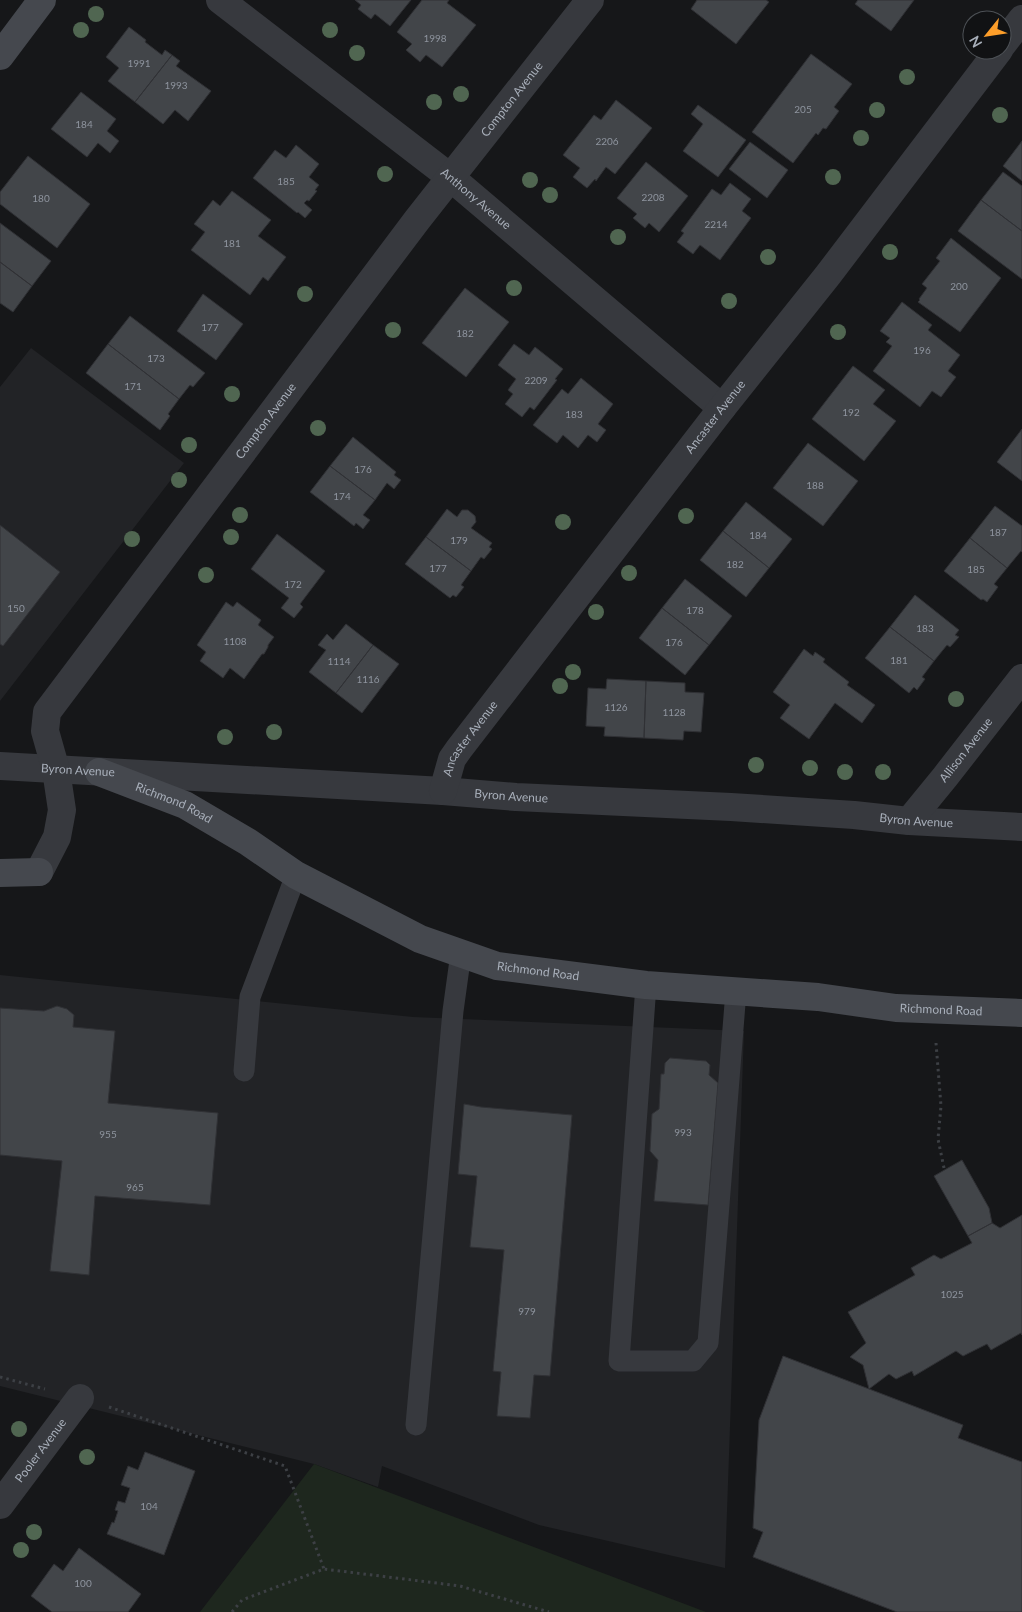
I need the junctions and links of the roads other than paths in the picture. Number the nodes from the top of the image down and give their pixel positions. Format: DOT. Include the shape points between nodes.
graph roads {
  1 [pos="42,0"];
  2 [pos="220,0"];
  3 [pos="590,0"];
  4 [pos="1022,19"];
  5 [pos="1012,32"];
  6 [pos="0,56"];
  7 [pos="991,60"];
  8 [pos="450,177"];
  9 [pos="722,408"];
  10 [pos="1022,678"];
  11 [pos="0,766"];
  12 [pos="56,770"];
  13 [pos="99,772"];
  14 [pos="443,790"];
  15 [pos="909,821"];
  16 [pos="1022,827"];
  17 [pos="40,872"];
  18 [pos="0,873"];
  19 [pos="296,875"];
  20 [pos="461,953"];
  21 [pos="646,985"];
  22 [pos="736,991"];
  23 [pos="1022,1013"];
  24 [pos="244,1071"];
  25 [pos="80,1398"];
  26 [pos="416,1425"];
  27 [pos="0,1504"];
  1 -- 6 [label="main road"];
  2 -- 8 [label="street, Anthony Avenue"];
  3 -- 8 [label="street, Compton Avenue"];
  4 -- 5 [label="street"];
  7 -- 9 [label="street, Ancaster Avenue"];
  8 -- 9 [label="street, Anthony Avenue"];
  8 -- 12 [label="street, Compton Avenue" via="47,712 45,731"];
  9 -- 14 [label="street, Ancaster Avenue" via="452,759"];
  10 -- 15 [label="street, Allison Avenue"];
  11 -- 12 [label="street, Byron Avenue"];
  12 -- 13 [label="street, Byron Avenue"];
  12 -- 17 [label="street, Compton Avenue" via="62,810 57,836"];
  13 -- 14 [label="street, Byron Avenue"];
  13 -- 19 [label="main road, Richmond Road" via="184,805 248,842"];
  14 -- 15 [label="street, Byron Avenue" via="516,798 731,807"];
  15 -- 16 [label="street, Byron Avenue"];
  17 -- 18 [label="main road"];
  19 -- 20 [label="main road, Richmond Road" via="420,939"];
  19 -- 24 [label="lane" via="250,997"];
  20 -- 21 [label="main road, Richmond Road" via="497,966"];
  20 -- 26 [label="lane"];
  21 -- 22 [label="main road, Richmond Road"];
  21 -- 22 [label="lane" via="618,1361 693,1361 708,1343"];
  22 -- 23 [label="main road, Richmond Road" via="818,997 896,1008"];
  25 -- 27 [label="street, Pooler Avenue"];
}
